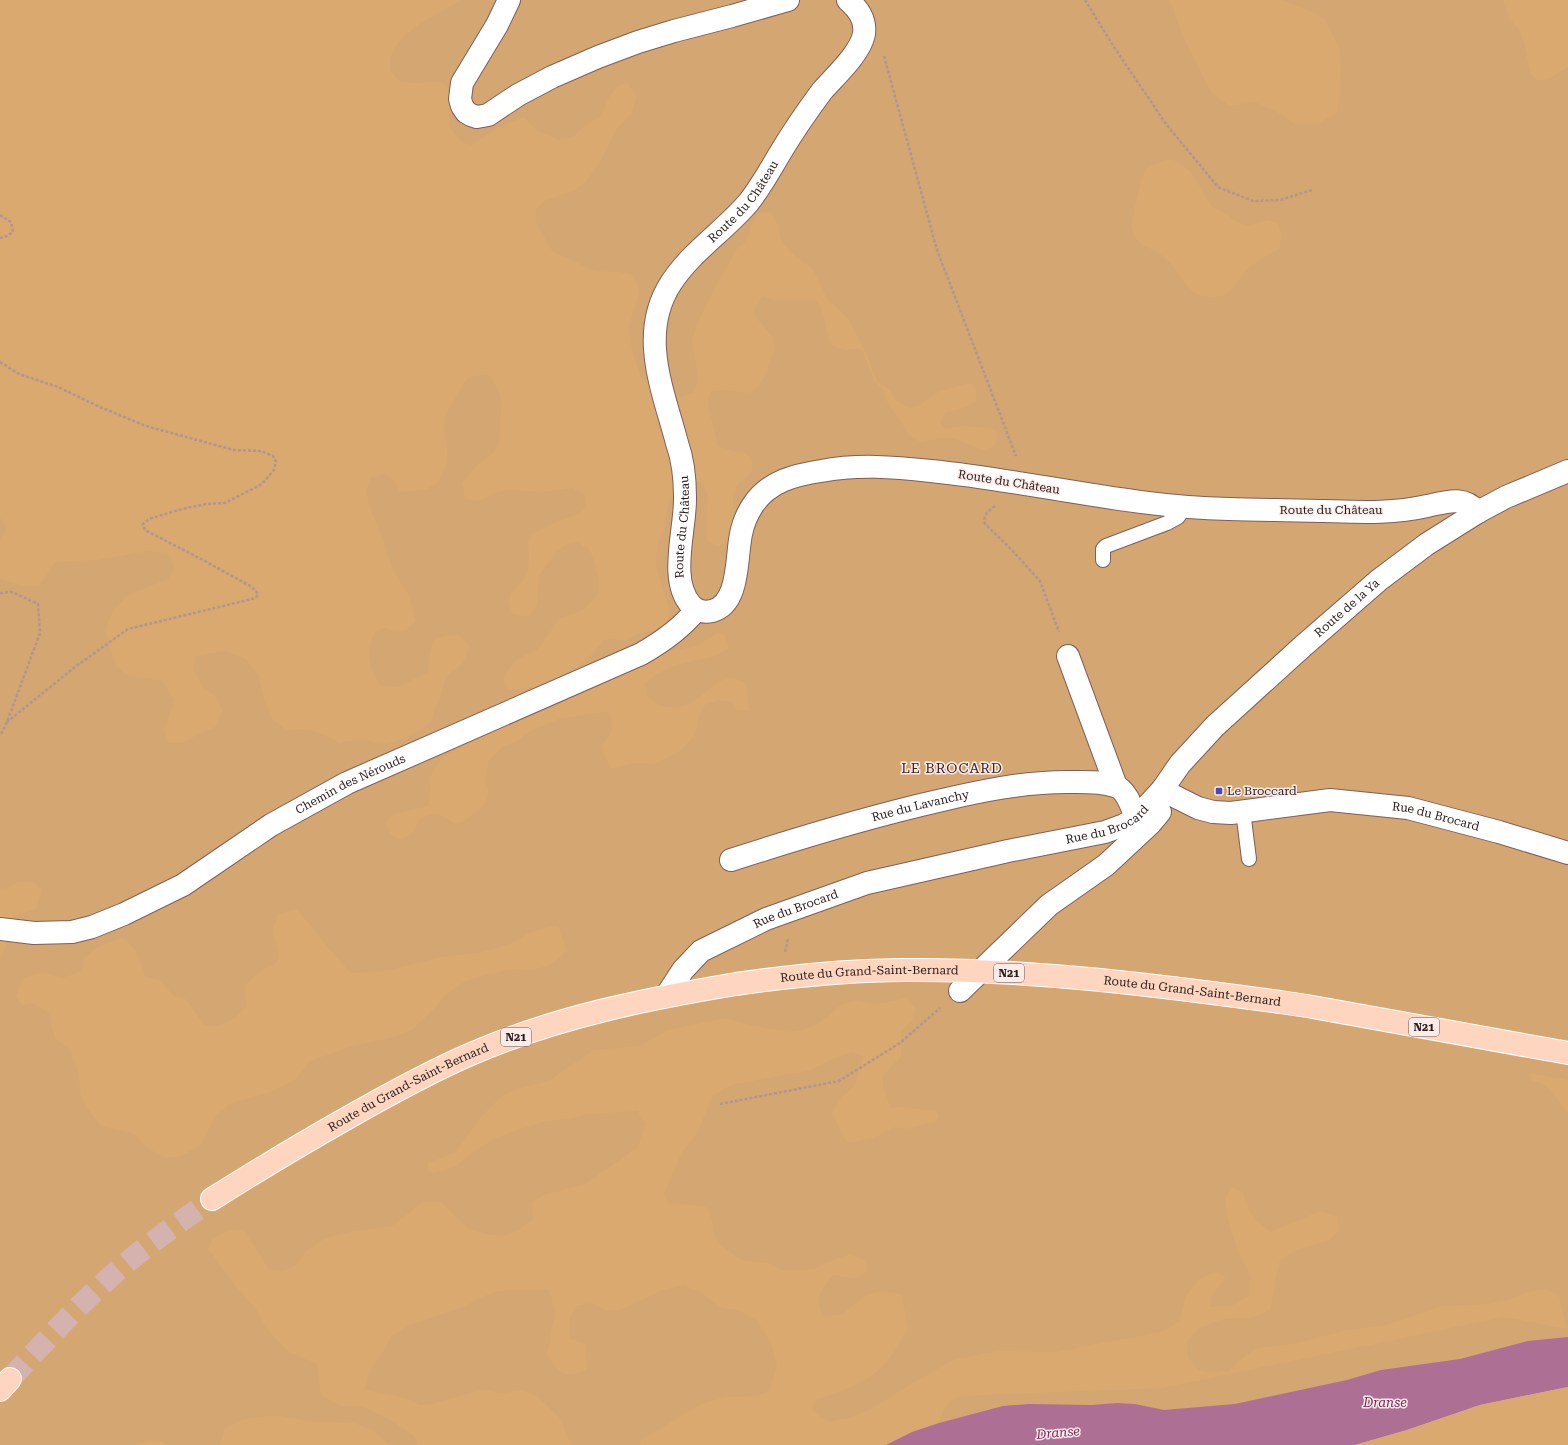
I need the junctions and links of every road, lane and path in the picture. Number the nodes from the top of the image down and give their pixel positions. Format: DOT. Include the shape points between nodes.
graph roads {
  1 [pos="509,0"];
  2 [pos="788,0"];
  3 [pos="848,0"];
  4 [pos="1085,0"];
  5 [pos="884,55"];
  6 [pos="1312,190"];
  7 [pos="0,215"];
  8 [pos="0,238"];
  9 [pos="0,362"];
  10 [pos="1568,471"];
  11 [pos="1027,484"];
  12 [pos="1185,507"];
  13 [pos="1478,512"];
  14 [pos="1103,560"];
  15 [pos="0,593"];
  16 [pos="696,610"];
  17 [pos="1068,656"];
  18 [pos="7,722"];
  19 [pos="0,736"];
  20 [pos="1116,786"];
  21 [pos="1162,790"];
  22 [pos="1243,811"];
  23 [pos="1136,818"];
  24 [pos="1568,852"];
  25 [pos="1249,859"];
  26 [pos="731,860"];
  27 [pos="0,929"];
  28 [pos="960,991"];
  29 [pos="666,996"];
  30 [pos="1568,1053"];
  31 [pos="720,1104"];
  32 [pos="212,1199"];
  1 -- 2 [label="street" via="462,82 460,99 462,106 470,115 488,115 552,77 638,42"];
  3 -- 16 [label="street, Route du Château" via="863,21 864,34 858,47 801,121 747,203 680,270 664,294 658,311 655,338 657,370 684,474 685,518 679,572 683,592"];
  4 -- 6 [label="path" via="1166,124 1218,187 1252,201 1280,200"];
  5 -- 11 [label="path" via="937,250"];
  7 -- 8 [label="path" via="11,222 13,232"];
  9 -- 18 [label="path" via="19,374 58,387 146,426 234,450 261,451 273,456 276,462 274,470 262,484 225,503 206,504 182,510 149,519 143,524 145,530 252,587 258,594 256,598 128,629 75,667"];
  10 -- 13 [label="street, Route de la Ya" via="1506,497"];
  11 -- 12 [label="street, Route du Château" via="1149,504"];
  11 -- 16 [label="street, Route du Château" via="963,474 880,467 842,467 783,480 761,496 747,516 740,537 732,590 728,600 714,611"];
  11 -- 17 [label="path" via="985,514 984,520 1040,581"];
  12 -- 13 [label="street, Route du Château" via="1369,511 1403,510 1453,501 1467,503"];
  12 -- 14 [label="lane" via="1178,516 1167,523 1106,546 1103,549"];
  13 -- 21 [label="street, Route de la Ya" via="1399,564 1335,618 1215,726 1180,764"];
  15 -- 18 [label="path" via="12,592 38,604 40,633"];
  16 -- 27 [label="street, Chemin des Nérouds" via="669,637 641,654 347,783 271,826 183,885 144,905 92,927 72,932 41,933"];
  17 -- 20 [label="street"];
  18 -- 19 [label="path"];
  20 -- 23 [label="street" via="1122,790 1131,804"];
  20 -- 26 [label="street, Rue du Lavanchy" via="1090,782 1048,782 964,794 888,812"];
  21 -- 22 [label="street, Rue du Brocard" via="1198,808 1213,812"];
  21 -- 23 [label="street, Rue du Brocard"];
  21 -- 28 [label="street" via="1164,808 1150,824 1106,865 1049,905"];
  22 -- 24 [label="street, Rue du Brocard" via="1330,800 1408,808"];
  22 -- 25 [label="lane"];
  23 -- 29 [label="street, Rue du Brocard" via="1105,832 867,883 766,919 701,951 683,970"];
  28 -- 31 [label="path" via="900,1043 839,1082"];
  29 -- 30 [label="main road, Route du Grand-Saint-Bernard / N21, bridge" via="795,976 904,970 982,971 1139,983 1307,1006"];
  29 -- 32 [label="main road, Route du Grand-Saint-Bernard / N21" via="608,1008 554,1024 472,1054 374,1102"];
}
